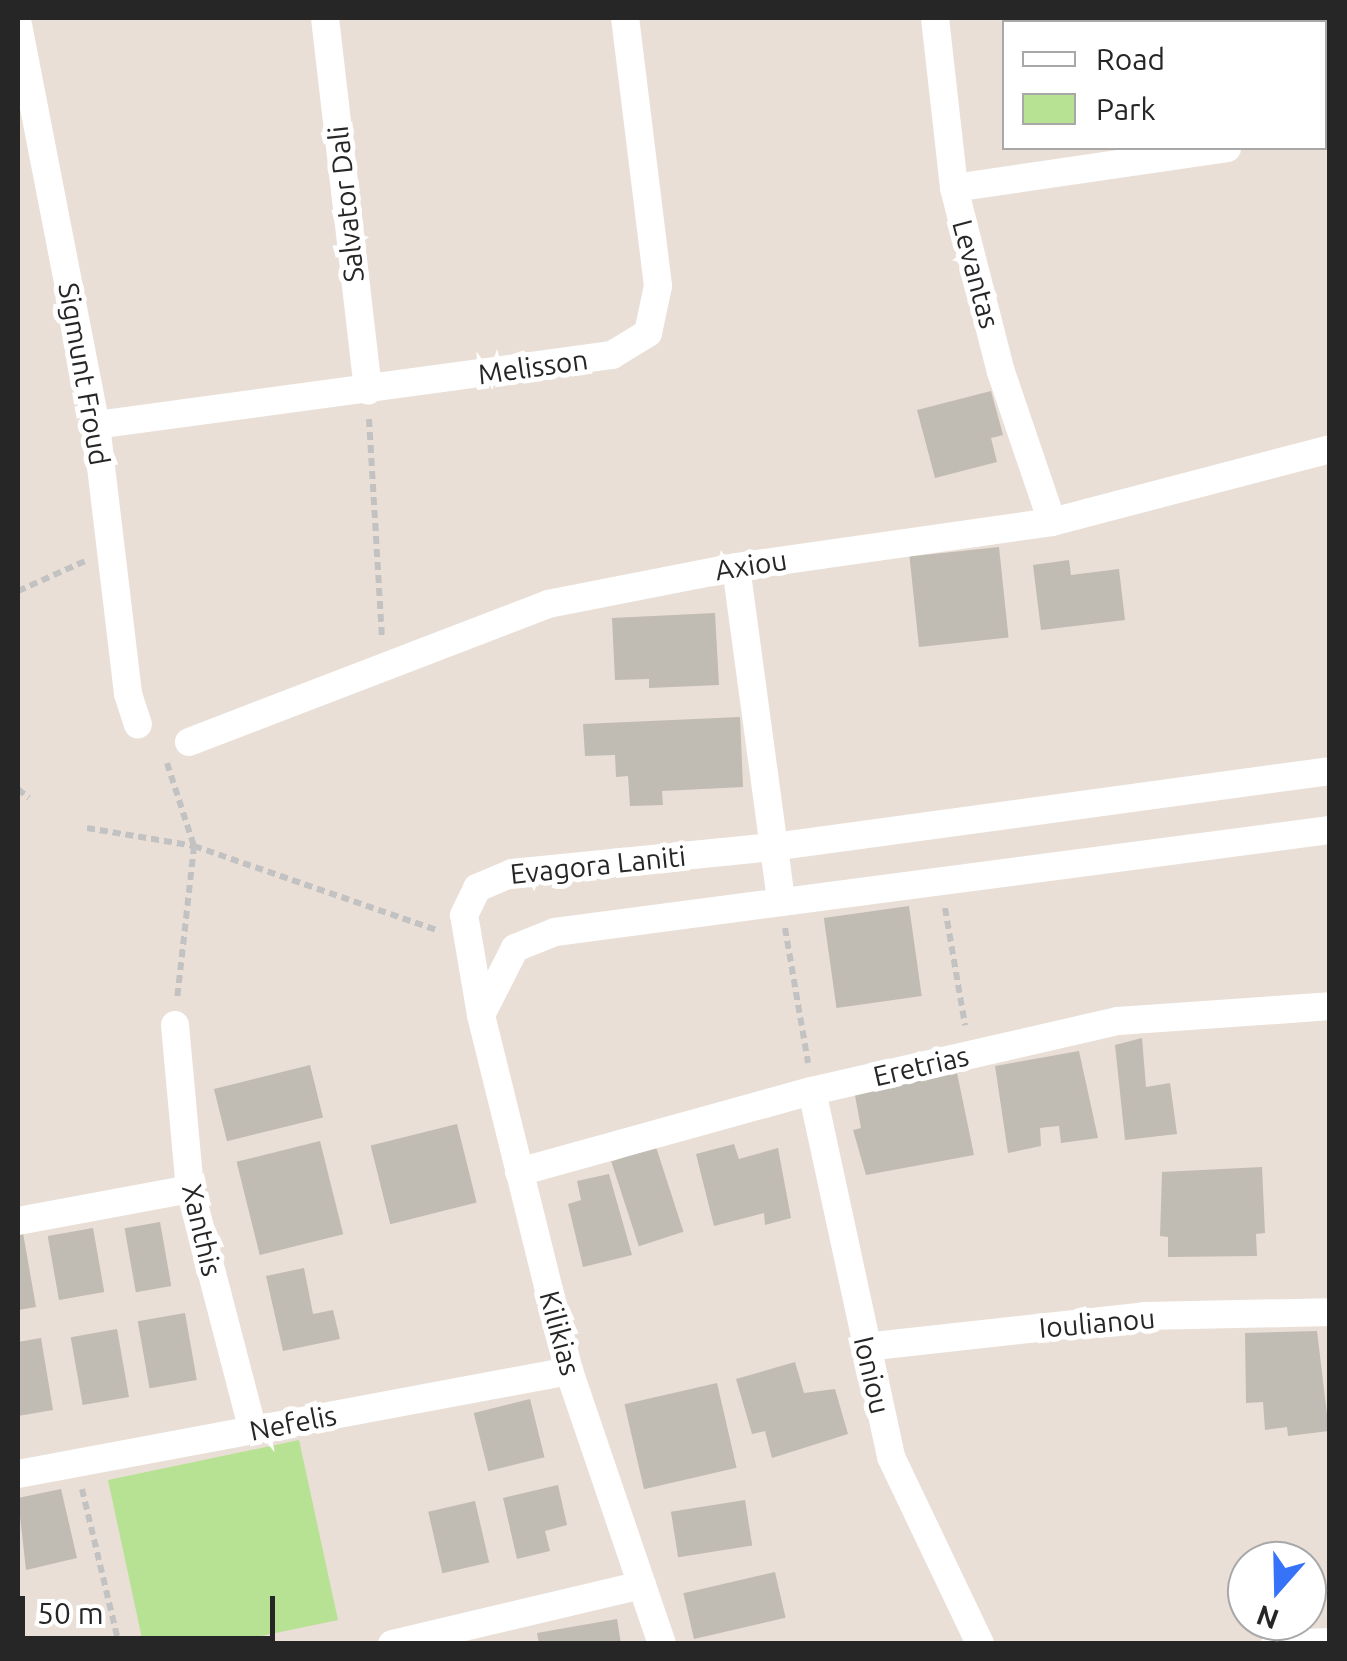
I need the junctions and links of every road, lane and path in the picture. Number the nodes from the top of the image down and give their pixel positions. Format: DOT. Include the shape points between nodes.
graph roads {
  1 [pos="325,18"];
  2 [pos="624,18"];
  3 [pos="935,18"];
  4 [pos="18,25"];
  5 [pos="1212,150"];
  6 [pos="954,188"];
  7 [pos="368,391"];
  8 [pos="96,425"];
  9 [pos="1330,449"];
  10 [pos="1052,522"];
  11 [pos="109,550"];
  12 [pos="736,566"];
  13 [pos="18,591"];
  14 [pos="384,667"];
  15 [pos="138,724"];
  16 [pos="177,749"];
  17 [pos="1330,772"];
  18 [pos="18,789"];
  19 [pos="29,798"];
  20 [pos="87,828"];
  21 [pos="1330,830"];
  22 [pos="194,846"];
  23 [pos="773,847"];
  24 [pos="942,894"];
  25 [pos="781,902"];
  26 [pos="466,936"];
  27 [pos="1330,1006"];
  28 [pos="481,1015"];
  29 [pos="174,1025"];
  30 [pos="964,1025"];
  31 [pos="812,1092"];
  32 [pos="520,1172"];
  33 [pos="190,1189"];
  34 [pos="18,1221"];
  35 [pos="1330,1312"];
  36 [pos="865,1347"];
  37 [pos="569,1372"];
  38 [pos="253,1430"];
  39 [pos="76,1463"];
  40 [pos="18,1474"];
  41 [pos="642,1585"];
  42 [pos="1330,1642"];
  43 [pos="119,1644"];
  44 [pos="392,1644"];
  45 [pos="662,1644"];
  46 [pos="980,1644"];
  47 [pos="1275,1644"];
  1 -- 7 [label="street, Salvator Dali"];
  2 -- 7 [label="street, Melisson" via="658,286 648,333 612,355"];
  3 -- 6 [label="street, Levantas"];
  4 -- 8 [label="street, Sigmunt Froud"];
  5 -- 6 [label="street"];
  6 -- 10 [label="street, Levantas" via="1001,372"];
  7 -- 8 [label="street, Melisson"];
  7 -- 14 [label="path"];
  8 -- 11 [label="street, Sigmunt Froud"];
  9 -- 10 [label="street, Axiou"];
  10 -- 12 [label="street, Axiou"];
  11 -- 13 [label="path"];
  11 -- 15 [label="street, Sigmunt Froud"];
  12 -- 14 [label="street, Axiou" via="548,604"];
  12 -- 23 [label="street"];
  14 -- 16 [label="street, Axiou"];
  16 -- 22 [label="path"];
  17 -- 23 [label="street, Evagora Laniti"];
  18 -- 19 [label="path"];
  20 -- 22 [label="path"];
  21 -- 25 [label="street"];
  22 -- 26 [label="path" via="423,928"];
  22 -- 29 [label="path"];
  23 -- 25 [label="street"];
  23 -- 26 [label="street, Evagora Laniti" via="492,877 468,901"];
  24 -- 30 [label="path"];
  25 -- 28 [label="street" via="532,937 505,960"];
  25 -- 31 [label="path"];
  26 -- 28 [label="street, Evagora Laniti"];
  27 -- 31 [label="street, Eretrias" via="1118,1021"];
  28 -- 32 [label="street, Kilikias"];
  29 -- 33 [label="street, Xanthis"];
  31 -- 32 [label="street, Eretrias"];
  31 -- 36 [label="street, Ioniou"];
  32 -- 37 [label="street, Kilikias"];
  33 -- 34 [label="street"];
  33 -- 38 [label="street, Xanthis"];
  35 -- 36 [label="street, Ioulianou" via="1145,1316"];
  36 -- 46 [label="street, Ioniou" via="891,1457"];
  37 -- 38 [label="street, Nefelis"];
  37 -- 41 [label="street, Kilikias"];
  38 -- 39 [label="street, Nefelis"];
  39 -- 40 [label="street, Nefelis"];
  39 -- 43 [label="path"];
  41 -- 44 [label="street"];
  41 -- 45 [label="street, Kilikias"];
  42 -- 47 [label="street"];
}
